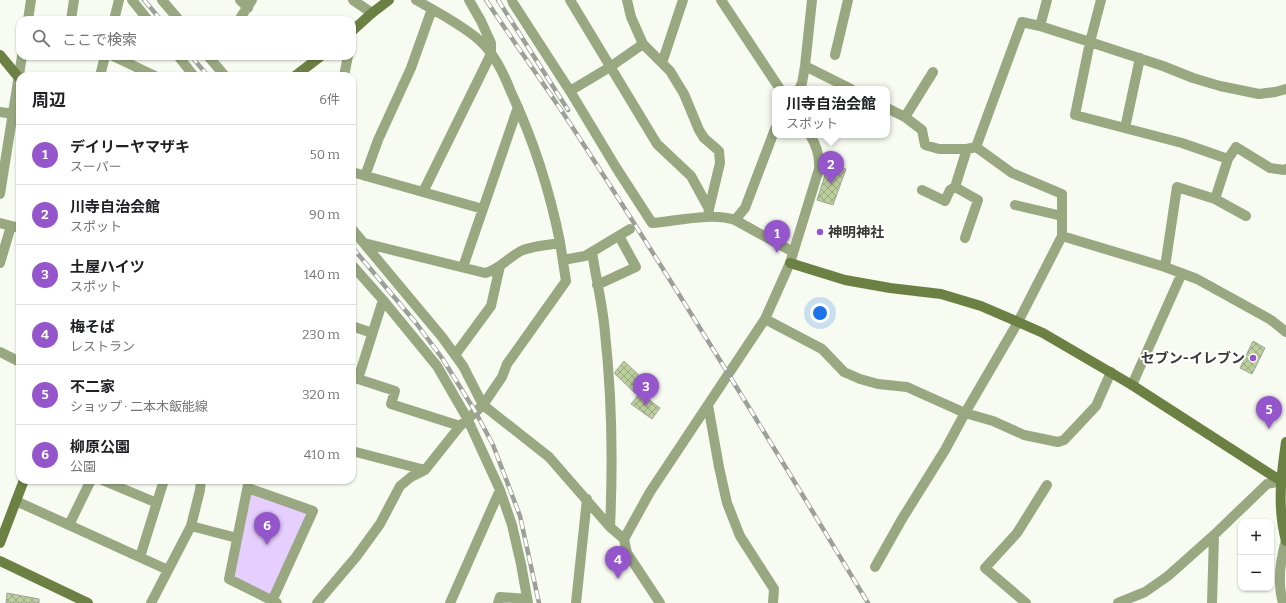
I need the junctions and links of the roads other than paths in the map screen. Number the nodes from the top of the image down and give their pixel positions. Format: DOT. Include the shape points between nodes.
graph roads {
  1 [pos="31,0"];
  2 [pos="74,0"];
  3 [pos="120,0"];
  4 [pos="132,0"];
  5 [pos="162,0"];
  6 [pos="240,0"];
  7 [pos="353,0"];
  8 [pos="389,0"];
  9 [pos="416,0"];
  10 [pos="469,0"];
  11 [pos="512,0"];
  12 [pos="570,0"];
  13 [pos="627,0"];
  14 [pos="683,0"];
  15 [pos="721,0"];
  16 [pos="812,0"];
  17 [pos="848,0"];
  18 [pos="1047,0"];
  19 [pos="1101,0"];
  20 [pos="250,4"];
  21 [pos="432,9"];
  22 [pos="372,13"];
  23 [pos="29,16"];
  24 [pos="72,16"];
  25 [pos="115,16"];
  26 [pos="145,16"];
  27 [pos="175,16"];
  28 [pos="242,16"];
  29 [pos="1040,26"];
  30 [pos="356,28"];
  31 [pos="1090,42"];
  32 [pos="643,44"];
  33 [pos="492,54"];
  34 [pos="836,54"];
  35 [pos="0,55"];
  36 [pos="1140,58"];
  37 [pos="21,60"];
  38 [pos="104,60"];
  39 [pos="121,60"];
  40 [pos="181,60"];
  41 [pos="213,60"];
  42 [pos="316,60"];
  43 [pos="347,60"];
  44 [pos="662,63"];
  45 [pos="805,66"];
  46 [pos="610,67"];
  47 [pos="20,72"];
  48 [pos="101,72"];
  49 [pos="147,72"];
  50 [pos="190,72"];
  51 [pos="222,72"];
  52 [pos="300,72"];
  53 [pos="345,72"];
  54 [pos="933,72"];
  55 [pos="16,74"];
  56 [pos="778,86"];
  57 [pos="800,86"];
  58 [pos="845,86"];
  59 [pos="1286,89"];
  60 [pos="570,90"];
  61 [pos="16,96"];
  62 [pos="518,107"];
  63 [pos="890,110"];
  64 [pos="0,112"];
  65 [pos="13,114"];
  66 [pos="905,117"];
  67 [pos="1125,128"];
  68 [pos="772,137"];
  69 [pos="812,138"];
  70 [pos="971,148"];
  71 [pos="3,156"];
  72 [pos="1228,159"];
  73 [pos="1286,169"];
  74 [pos="356,173"];
  75 [pos="365,176"];
  76 [pos="955,187"];
  77 [pos="922,190"];
  78 [pos="423,192"];
  79 [pos="0,194"];
  80 [pos="1216,200"];
  81 [pos="1015,205"];
  82 [pos="483,209"];
  83 [pos="709,213"];
  84 [pos="1062,216"];
  85 [pos="1246,216"];
  86 [pos="735,220"];
  87 [pos="0,222"];
  88 [pos="16,227"];
  89 [pos="630,229"];
  90 [pos="356,234"];
  91 [pos="619,236"];
  92 [pos="1062,236"];
  93 [pos="965,238"];
  94 [pos="364,243"];
  95 [pos="560,243"];
  96 [pos="592,252"];
  97 [pos="793,252"];
  98 [pos="563,260"];
  99 [pos="0,261"];
  100 [pos="790,263"];
  101 [pos="500,266"];
  102 [pos="463,267"];
  103 [pos="1165,267"];
  104 [pos="356,270"];
  105 [pos="1182,273"];
  106 [pos="597,284"];
  107 [pos="383,300"];
  108 [pos="765,319"];
  109 [pos="1018,322"];
  110 [pos="356,327"];
  111 [pos="1286,332"];
  112 [pos="372,333"];
  113 [pos="0,352"];
  114 [pos="455,355"];
  115 [pos="16,360"];
  116 [pos="1111,372"];
  117 [pos="356,375"];
  118 [pos="356,378"];
  119 [pos="1132,385"];
  120 [pos="484,405"];
  121 [pos="708,405"];
  122 [pos="965,412"];
  123 [pos="467,418"];
  124 [pos="460,426"];
  125 [pos="1286,442"];
  126 [pos="356,452"];
  127 [pos="425,470"];
  128 [pos="1281,481"];
  129 [pos="22,484"];
  130 [pos="89,484"];
  131 [pos="112,484"];
  132 [pos="163,484"];
  133 [pos="201,484"];
  134 [pos="248,484"];
  135 [pos="1047,485"];
  136 [pos="500,490"];
  137 [pos="586,499"];
  138 [pos="16,501"];
  139 [pos="157,503"];
  140 [pos="69,525"];
  141 [pos="191,526"];
  142 [pos="610,526"];
  143 [pos="1214,535"];
  144 [pos="237,538"];
  145 [pos="624,539"];
  146 [pos="1286,541"];
  147 [pos="0,543"];
  148 [pos="140,557"];
  149 [pos="0,561"];
  150 [pos="875,567"];
  151 [pos="168,570"];
  152 [pos="74,600"];
  153 [pos="528,601"];
  154 [pos="275,602"];
  155 [pos="88,603"];
  156 [pos="151,603"];
  157 [pos="317,603"];
  158 [pos="450,603"];
  159 [pos="498,603"];
  160 [pos="576,603"];
  161 [pos="660,603"];
  162 [pos="774,603"];
  163 [pos="1026,603"];
  164 [pos="1118,603"];
  165 [pos="1212,603"];
  166 [pos="1283,603"];
  1 -- 23 [label="street"];
  2 -- 24 [label="street"];
  3 -- 25 [label="street"];
  4 -- 26 [label="street"];
  5 -- 27 [label="street"];
  6 -- 20 [label="street"];
  7 -- 22 [label="street"];
  8 -- 22 [label="street"];
  9 -- 21 [label="street"];
  10 -- 33 [label="street" via="491,43"];
  11 -- 60 [label="street"];
  12 -- 46 [label="street"];
  13 -- 32 [label="street" via="631,17"];
  14 -- 44 [label="street"];
  15 -- 56 [label="street"];
  16 -- 45 [label="street"];
  17 -- 34 [label="street"];
  18 -- 29 [label="street"];
  19 -- 31 [label="street"];
  20 -- 28 [label="street"];
  21 -- 33 [label="street" via="478,39"];
  21 -- 75 [label="street"];
  22 -- 30 [label="street"];
  29 -- 31 [label="street"];
  29 -- 70 [label="street" via="1022,22"];
  31 -- 36 [label="street"];
  31 -- 67 [label="street" via="1075,115"];
  32 -- 44 [label="street"];
  32 -- 46 [label="street"];
  33 -- 62 [label="street"];
  33 -- 78 [label="street"];
  35 -- 55 [label="street"];
  36 -- 59 [label="street" via="1220,86 1259,94"];
  36 -- 67 [label="street"];
  37 -- 47 [label="street"];
  38 -- 48 [label="street"];
  39 -- 49 [label="street"];
  40 -- 50 [label="street"];
  41 -- 51 [label="street"];
  42 -- 52 [label="street"];
  43 -- 53 [label="street"];
  44 -- 83 [label="street" via="684,94 704,138 719,151 720,163"];
  45 -- 57 [label="street"];
  45 -- 58 [label="street"];
  46 -- 60 [label="street"];
  46 -- 83 [label="street" via="657,144 691,176"];
  54 -- 66 [label="street"];
  60 -- 83 [label="street" via="652,223"];
  61 -- 65 [label="street"];
  62 -- 82 [label="street"];
  62 -- 95 [label="street" via="545,182"];
  63 -- 66 [label="street"];
  64 -- 65 [label="street"];
  65 -- 71 [label="street"];
  66 -- 70 [label="street" via="922,130 925,144 939,149"];
  67 -- 72 [label="street" via="1182,143"];
  68 -- 86 [label="street" via="745,208"];
  69 -- 97 [label="street" via="820,159 819,169"];
  70 -- 76 [label="street"];
  70 -- 84 [label="street" via="1012,173 1062,194"];
  71 -- 79 [label="street"];
  72 -- 73 [label="street" via="1236,148 1270,168"];
  72 -- 80 [label="street"];
  74 -- 75 [label="street"];
  75 -- 78 [label="street"];
  76 -- 77 [label="street" via="950,190 945,201"];
  76 -- 93 [label="street" via="978,200"];
  78 -- 82 [label="street"];
  80 -- 85 [label="street"];
  80 -- 103 [label="street" via="1177,187"];
  81 -- 84 [label="street"];
  82 -- 102 [label="street"];
  83 -- 86 [label="street"];
  84 -- 92 [label="street"];
  86 -- 97 [label="street"];
  87 -- 88 [label="street"];
  88 -- 99 [label="street"];
  89 -- 91 [label="street"];
  90 -- 94 [label="street"];
  91 -- 96 [label="street"];
  91 -- 106 [label="street" via="636,267"];
  92 -- 103 [label="street"];
  92 -- 109 [label="street"];
  94 -- 102 [label="street"];
  94 -- 114 [label="street"];
  95 -- 98 [label="street"];
  95 -- 101 [label="street" via="522,250"];
  96 -- 98 [label="street"];
  96 -- 106 [label="street"];
  97 -- 100 [label="street"];
  98 -- 120 [label="street" via="566,281 507,364"];
  100 -- 108 [label="street"];
  100 -- 109 [label="street" via="845,280 941,294 981,306"];
  101 -- 102 [label="street" via="485,273"];
  101 -- 114 [label="street" via="491,306"];
  103 -- 105 [label="street"];
  104 -- 107 [label="street"];
  105 -- 111 [label="street" via="1271,320"];
  105 -- 119 [label="street"];
  106 -- 142 [label="street" via="605,332 612,419 613,474"];
  107 -- 112 [label="street"];
  107 -- 123 [label="street" via="437,366"];
  108 -- 121 [label="street"];
  108 -- 122 [label="street" via="822,349 844,372 878,384 906,386"];
  109 -- 116 [label="street" via="1043,333"];
  109 -- 122 [label="street"];
  110 -- 112 [label="street"];
  112 -- 117 [label="street"];
  113 -- 115 [label="street"];
  114 -- 120 [label="street"];
  116 -- 119 [label="street"];
  116 -- 122 [label="street" via="1096,406 1062,442 1024,435 992,420"];
  118 -- 124 [label="street" via="395,391 391,404"];
  119 -- 128 [label="street"];
  120 -- 123 [label="street"];
  120 -- 137 [label="street" via="549,457"];
  121 -- 145 [label="street" via="650,492"];
  121 -- 162 [label="street" via="727,503 740,536 774,589"];
  122 -- 150 [label="street"];
  123 -- 124 [label="street"];
  123 -- 136 [label="street"];
  124 -- 127 [label="street"];
  125 -- 128 [label="street"];
  126 -- 127 [label="street"];
  127 -- 157 [label="street" via="400,486 380,524"];
  128 -- 143 [label="street" via="1267,484"];
  128 -- 146 [label="street" via="1281,518"];
  129 -- 138 [label="street"];
  130 -- 140 [label="street"];
  131 -- 139 [label="street"];
  132 -- 139 [label="street"];
  133 -- 141 [label="street"];
  134 -- 144 [label="street"];
  134 -- 154 [label="street" via="313,511"];
  135 -- 163 [label="street" via="1017,533 985,568"];
  136 -- 153 [label="street" via="512,525"];
  136 -- 158 [label="street"];
  137 -- 142 [label="street"];
  137 -- 160 [label="street"];
  138 -- 140 [label="street"];
  138 -- 147 [label="street"];
  139 -- 148 [label="street"];
  140 -- 148 [label="street"];
  141 -- 144 [label="street"];
  141 -- 151 [label="street"];
  142 -- 145 [label="street"];
  143 -- 164 [label="street" via="1168,576 1145,592"];
  143 -- 165 [label="street"];
  144 -- 154 [label="street" via="229,579"];
  145 -- 161 [label="street" via="627,553"];
  146 -- 166 [label="street" via="1280,564"];
  148 -- 151 [label="street"];
  149 -- 152 [label="street"];
  151 -- 156 [label="street"];
  152 -- 155 [label="street"];
  153 -- 159 [label="street" via="500,597"];
}
